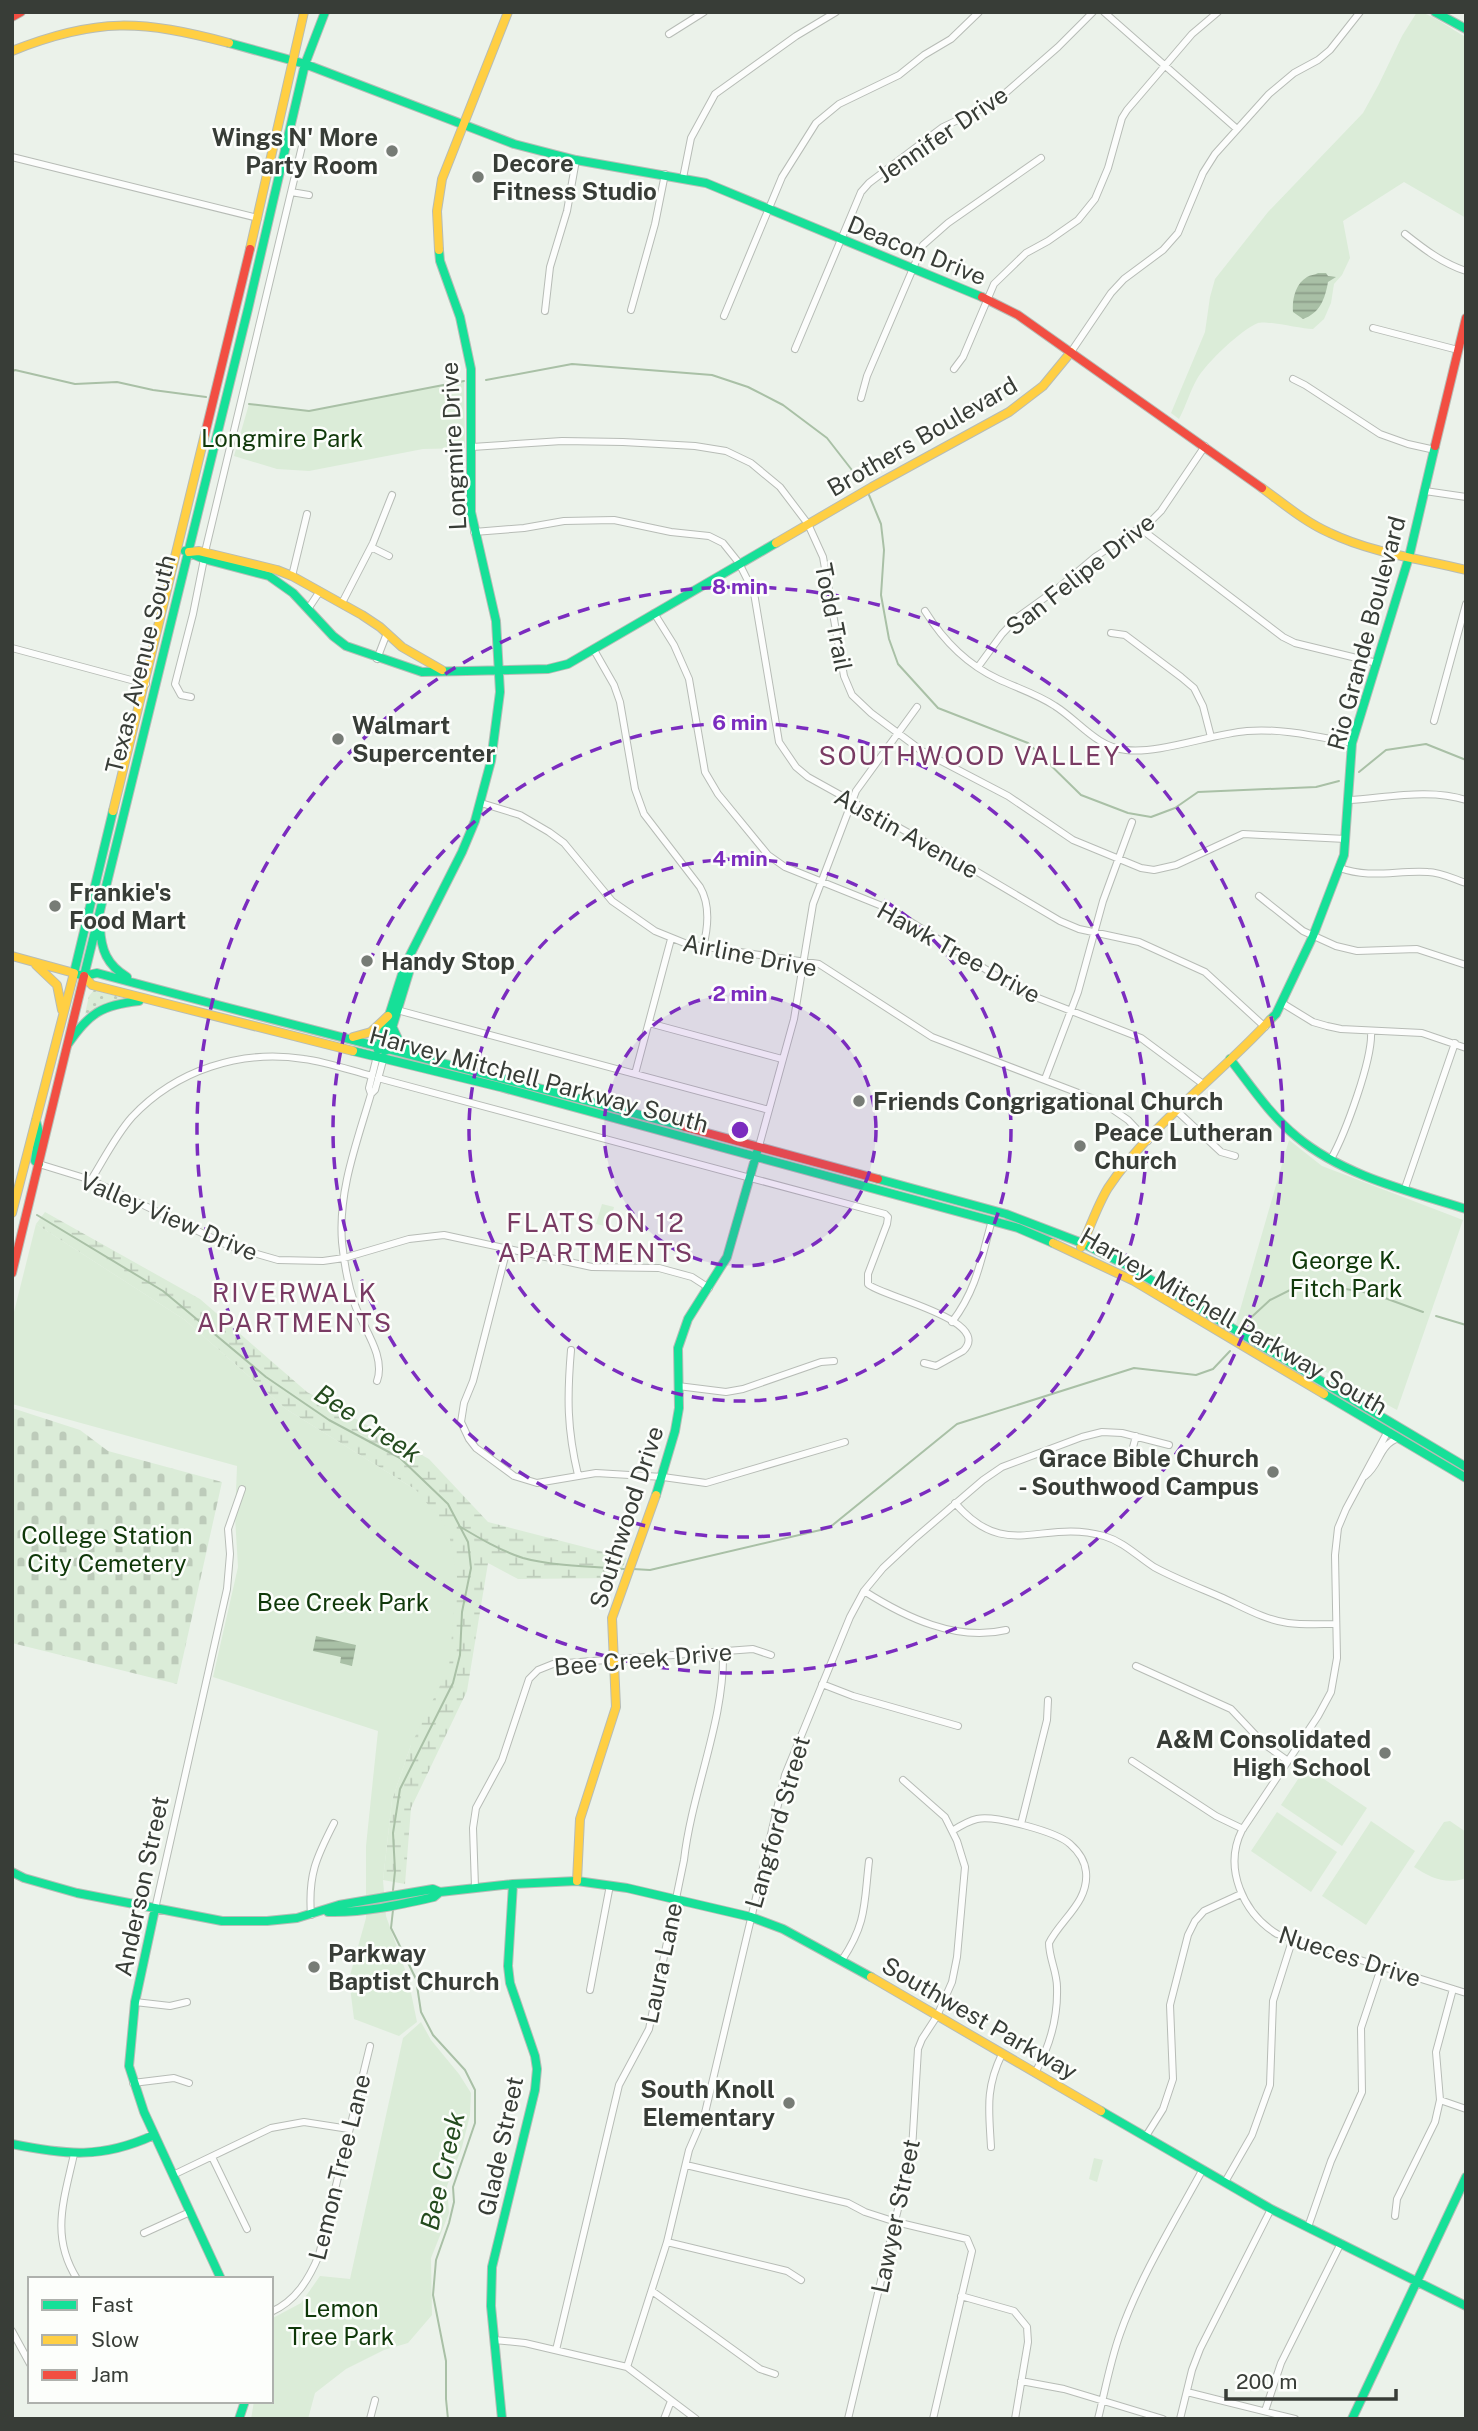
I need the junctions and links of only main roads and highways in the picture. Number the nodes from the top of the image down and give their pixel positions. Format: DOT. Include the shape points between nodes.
graph roads {
  1 [pos="21,12"];
  2 [pos="304,12"];
  3 [pos="325,12"];
  4 [pos="508,12"];
  5 [pos="1435,12"];
  6 [pos="12,17"];
  7 [pos="1466,29"];
  8 [pos="12,51"];
  9 [pos="295,61"];
  10 [pos="305,64"];
  11 [pos="464,125"];
  12 [pos="276,143"];
  13 [pos="282,164"];
  14 [pos="239,294"];
  15 [pos="248,309"];
  16 [pos="1466,318"];
  17 [pos="1071,352"];
  18 [pos="178,550"];
  19 [pos="187,552"];
  20 [pos="205,556"];
  21 [pos="1409,557"];
  22 [pos="1466,570"];
  23 [pos="444,672"];
  24 [pos="499,672"];
  25 [pos="99,914"];
  26 [pos="12,956"];
  27 [pos="409,960"];
  28 [pos="33,962"];
  29 [pos="74,973"];
  30 [pos="84,975"];
  31 [pos="139,984"];
  32 [pos="150,1000"];
  33 [pos="63,1015"];
  34 [pos="388,1016"];
  35 [pos="392,1026"];
  36 [pos="343,1037"];
  37 [pos="68,1044"];
  38 [pos="381,1052"];
  39 [pos="429,1058"];
  40 [pos="1230,1059"];
  41 [pos="36,1120"];
  42 [pos="759,1146"];
  43 [pos="756,1156"];
  44 [pos="26,1163"];
  45 [pos="39,1164"];
  46 [pos="1466,1209"];
  47 [pos="12,1213"];
  48 [pos="27,1214"];
  49 [pos="1082,1243"];
  50 [pos="1078,1253"];
  51 [pos="12,1273"];
  52 [pos="1401,1434"];
  53 [pos="1466,1467"];
  54 [pos="1466,1478"];
  55 [pos="14,1877"];
  56 [pos="578,1881"];
  57 [pos="513,1884"];
  58 [pos="155,1909"];
  59 [pos="155,2136"];
  60 [pos="12,2144"];
  61 [pos="1466,2177"];
  62 [pos="220,2277"];
  63 [pos="1417,2282"];
  64 [pos="1466,2306"];
  65 [pos="502,2419"];
  66 [pos="1352,2419"];
  1 -- 6 [label="main road"];
  2 -- 9 [label="main road, Texas Avenue South"];
  3 -- 10 [label="main road, Texas Avenue South"];
  4 -- 11 [label="main road, Longmire Drive"];
  5 -- 7 [label="main road"];
  8 -- 9 [label="main road, Deacon Drive" via="75,30 128,24 180,30"];
  9 -- 10 [label="main road, Deacon Drive"];
  9 -- 12 [label="main road, Texas Avenue South"];
  10 -- 11 [label="main road, Deacon Drive"];
  10 -- 13 [label="main road, Texas Avenue South"];
  11 -- 17 [label="main road, Deacon Drive" via="576,160 706,183 987,299"];
  11 -- 24 [label="main road, Longmire Drive" via="442,179 437,237 443,274 468,349 471,512 496,621"];
  12 -- 13 [label="main road"];
  12 -- 14 [label="main road, Texas Avenue South"];
  13 -- 15 [label="main road, Texas Avenue South"];
  14 -- 15 [label="main road"];
  14 -- 18 [label="main road, Texas Avenue South"];
  15 -- 19 [label="main road, Texas Avenue South"];
  16 -- 21 [label="main road, Rio Grande Boulevard"];
  17 -- 21 [label="main road, Deacon Drive" via="1320,528"];
  17 -- 24 [label="main road, Brothers Boulevard" via="1043,386 1009,412 594,650 548,669"];
  18 -- 19 [label="main road, Brothers Boulevard"];
  18 -- 29 [label="main road, Texas Avenue South"];
  19 -- 20 [label="main road, Brothers Boulevard"];
  19 -- 25 [label="main road, Texas Avenue South"];
  20 -- 23 [label="main road, Brothers Boulevard" via="292,576 342,603"];
  20 -- 23 [label="main road, Brothers Boulevard" via="269,576 353,650 422,672"];
  21 -- 22 [label="main road, Deacon Drive"];
  21 -- 40 [label="main road, Rio Grande Boulevard" via="1352,743 1340,869 1282,1003 1265,1027"];
  23 -- 24 [label="main road, Brothers Boulevard"];
  24 -- 27 [label="main road, Longmire Drive" via="498,723 481,803"];
  25 -- 30 [label="main road, Texas Avenue South"];
  25 -- 31 [label="main road" via="104,956 117,971"];
  26 -- 28 [label="main road, Harvey Mitchell Parkway South"];
  27 -- 34 [label="main road, Longmire Drive"];
  27 -- 35 [label="main road, Longmire Drive"];
  28 -- 29 [label="main road, Harvey Mitchell Parkway South"];
  28 -- 33 [label="main road" via="57,985"];
  29 -- 30 [label="main road, Harvey Mitchell Parkway South"];
  29 -- 33 [label="main road, Texas Avenue South"];
  30 -- 31 [label="main road, Harvey Mitchell Parkway South" via="95,972"];
  30 -- 32 [label="main road, Harvey Mitchell Parkway South" via="92,985"];
  30 -- 37 [label="main road, Texas Avenue South"];
  31 -- 36 [label="main road, Harvey Mitchell Parkway South"];
  32 -- 37 [label="main road" via="98,1009 81,1023"];
  32 -- 38 [label="main road, Harvey Mitchell Parkway South"];
  33 -- 41 [label="main road, Texas Avenue South"];
  34 -- 36 [label="main road" via="365,1035"];
  34 -- 38 [label="main road, Longmire Drive"];
  35 -- 38 [label="main road, Longmire Drive"];
  35 -- 39 [label="main road" via="403,1045"];
  36 -- 38 [label="main road, Harvey Mitchell Parkway South"];
  37 -- 45 [label="main road, Texas Avenue South"];
  38 -- 39 [label="main road, Harvey Mitchell Parkway South"];
  38 -- 43 [label="main road, Harvey Mitchell Parkway South"];
  39 -- 42 [label="main road, Harvey Mitchell Parkway South"];
  40 -- 46 [label="main road" via="1263,1102 1310,1147 1345,1167"];
  40 -- 49 [label="main road, Rio Grande Boulevard" via="1127,1163 1107,1190"];
  41 -- 44 [label="main road, Texas Avenue South"];
  41 -- 45 [label="main road" via="40,1133 34,1155"];
  42 -- 43 [label="main road, Southwood Drive"];
  42 -- 49 [label="main road, Harvey Mitchell Parkway South" via="1006,1214"];
  43 -- 50 [label="main road, Harvey Mitchell Parkway South" via="992,1220"];
  43 -- 56 [label="main road, Southwood Drive" via="733,1243 680,1340 675,1431 612,1618 616,1707 580,1819"];
  44 -- 47 [label="main road, Texas Avenue South"];
  44 -- 48 [label="main road" via="30,1174 24,1204"];
  45 -- 48 [label="main road, Texas Avenue South"];
  48 -- 51 [label="main road, Texas Avenue South"];
  49 -- 50 [label="main road, Rio Grande Boulevard"];
  49 -- 52 [label="main road, Harvey Mitchell Parkway South" via="1236,1328"];
  50 -- 52 [label="main road, Harvey Mitchell Parkway South" via="1134,1281 1388,1431"];
  52 -- 53 [label="main road, Harvey Mitchell Parkway South"];
  52 -- 54 [label="main road, Harvey Mitchell Parkway South"];
  55 -- 58 [label="main road, Southwest Parkway"];
  56 -- 57 [label="main road, Southwest Parkway"];
  56 -- 63 [label="main road, Southwest Parkway" via="675,1899 783,1929 1272,2209"];
  57 -- 58 [label="main road, Southwest Parkway" via="433,1889 339,1905 325,1912 246,1922"];
  57 -- 65 [label="main road, Glade Street" via="510,1983 537,2069 492,2267 491,2306"];
  58 -- 59 [label="main road, Anderson Street" via="129,2051 133,2083"];
  59 -- 60 [label="main road" via="94,2155"];
  59 -- 62 [label="main road, Anderson Street"];
  61 -- 63 [label="main road"];
  63 -- 64 [label="main road, Southwest Parkway"];
  63 -- 66 [label="main road"];
}
